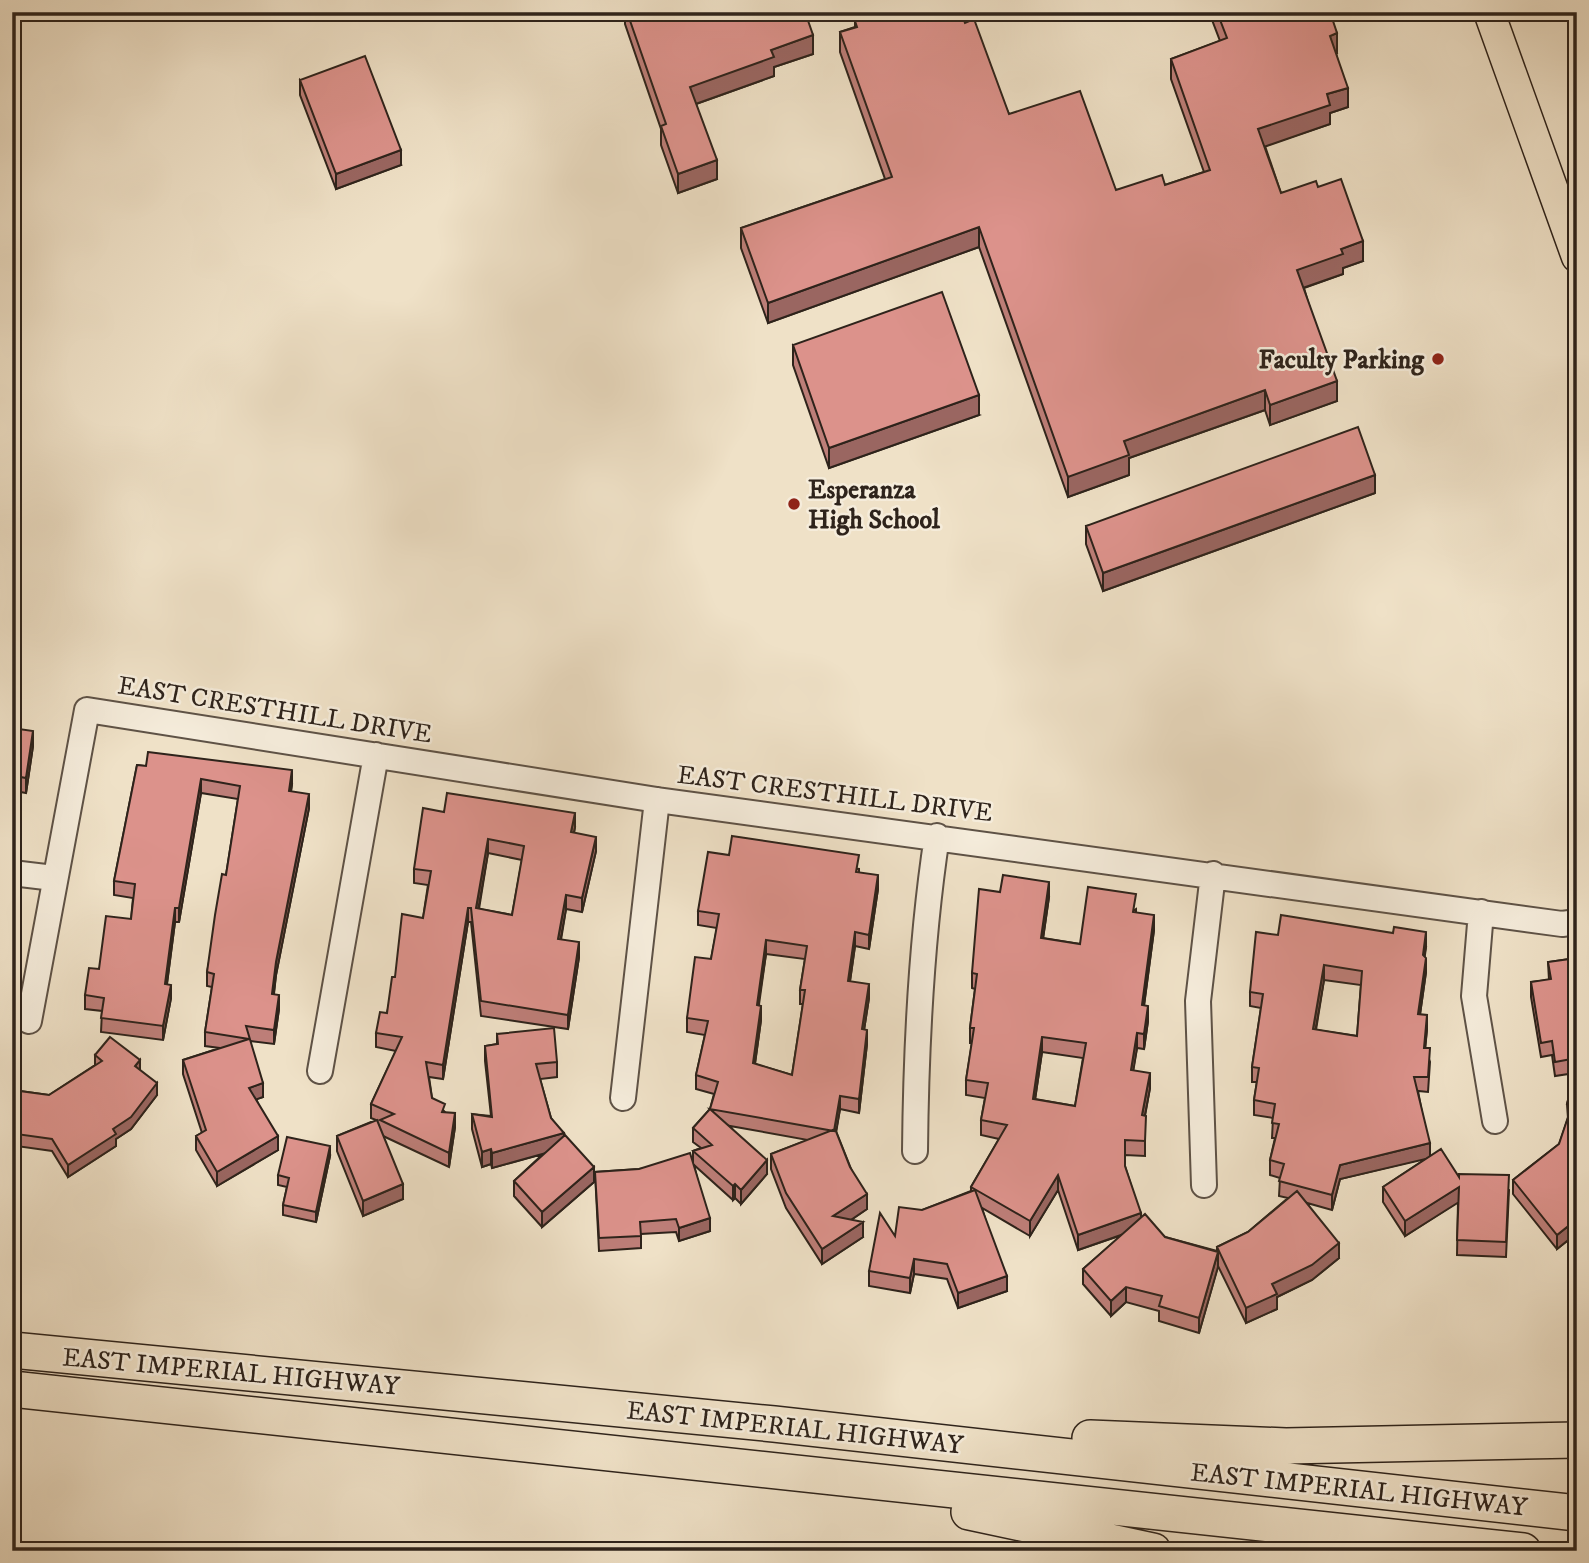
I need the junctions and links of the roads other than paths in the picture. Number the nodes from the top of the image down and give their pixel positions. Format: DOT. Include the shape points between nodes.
graph roads {
  1 [pos="1489,12"];
  2 [pos="1567,200"];
  3 [pos="1577,257"];
  4 [pos="376,755"];
  5 [pos="657,800"];
  6 [pos="937,836"];
  7 [pos="12,873"];
  8 [pos="1213,874"];
  9 [pos="54,878"];
  10 [pos="1481,912"];
  11 [pos="1577,922"];
  12 [pos="29,1021"];
  13 [pos="320,1071"];
  14 [pos="623,1098"];
  15 [pos="1495,1121"];
  16 [pos="915,1151"];
  17 [pos="1204,1185"];
  18 [pos="12,1350"];
  19 [pos="12,1389"];
  20 [pos="774,1424"];
  21 [pos="1577,1440"];
  22 [pos="780,1472"];
  23 [pos="1577,1513"];
  24 [pos="1153,1551"];
  25 [pos="1523,1551"];
  1 -- 2 [label="main road"];
  2 -- 3 [label="main road"];
  4 -- 5 [label="street, EAST CRESTHILL DRIVE"];
  4 -- 9 [label="street, EAST CRESTHILL DRIVE" via="87,710"];
  4 -- 13 [label="street"];
  5 -- 6 [label="street, EAST CRESTHILL DRIVE"];
  5 -- 14 [label="street"];
  6 -- 8 [label="street, EAST CRESTHILL DRIVE"];
  6 -- 16 [label="street" via="915,1051"];
  7 -- 9 [label="street"];
  8 -- 10 [label="street, EAST CRESTHILL DRIVE"];
  8 -- 17 [label="street" via="1198,1001"];
  9 -- 12 [label="street"];
  10 -- 11 [label="street, EAST CRESTHILL DRIVE" via="1562,924"];
  10 -- 15 [label="street" via="1474,996"];
  18 -- 20 [label="highway, EAST IMPERIAL HIGHWAY"];
  19 -- 22 [label="highway, EAST IMPERIAL HIGHWAY"];
  20 -- 21 [label="highway" via="1286,1446"];
  20 -- 23 [label="highway, EAST IMPERIAL HIGHWAY"];
  22 -- 24 [label="highway"];
  22 -- 25 [label="highway, EAST IMPERIAL HIGHWAY"];
}
